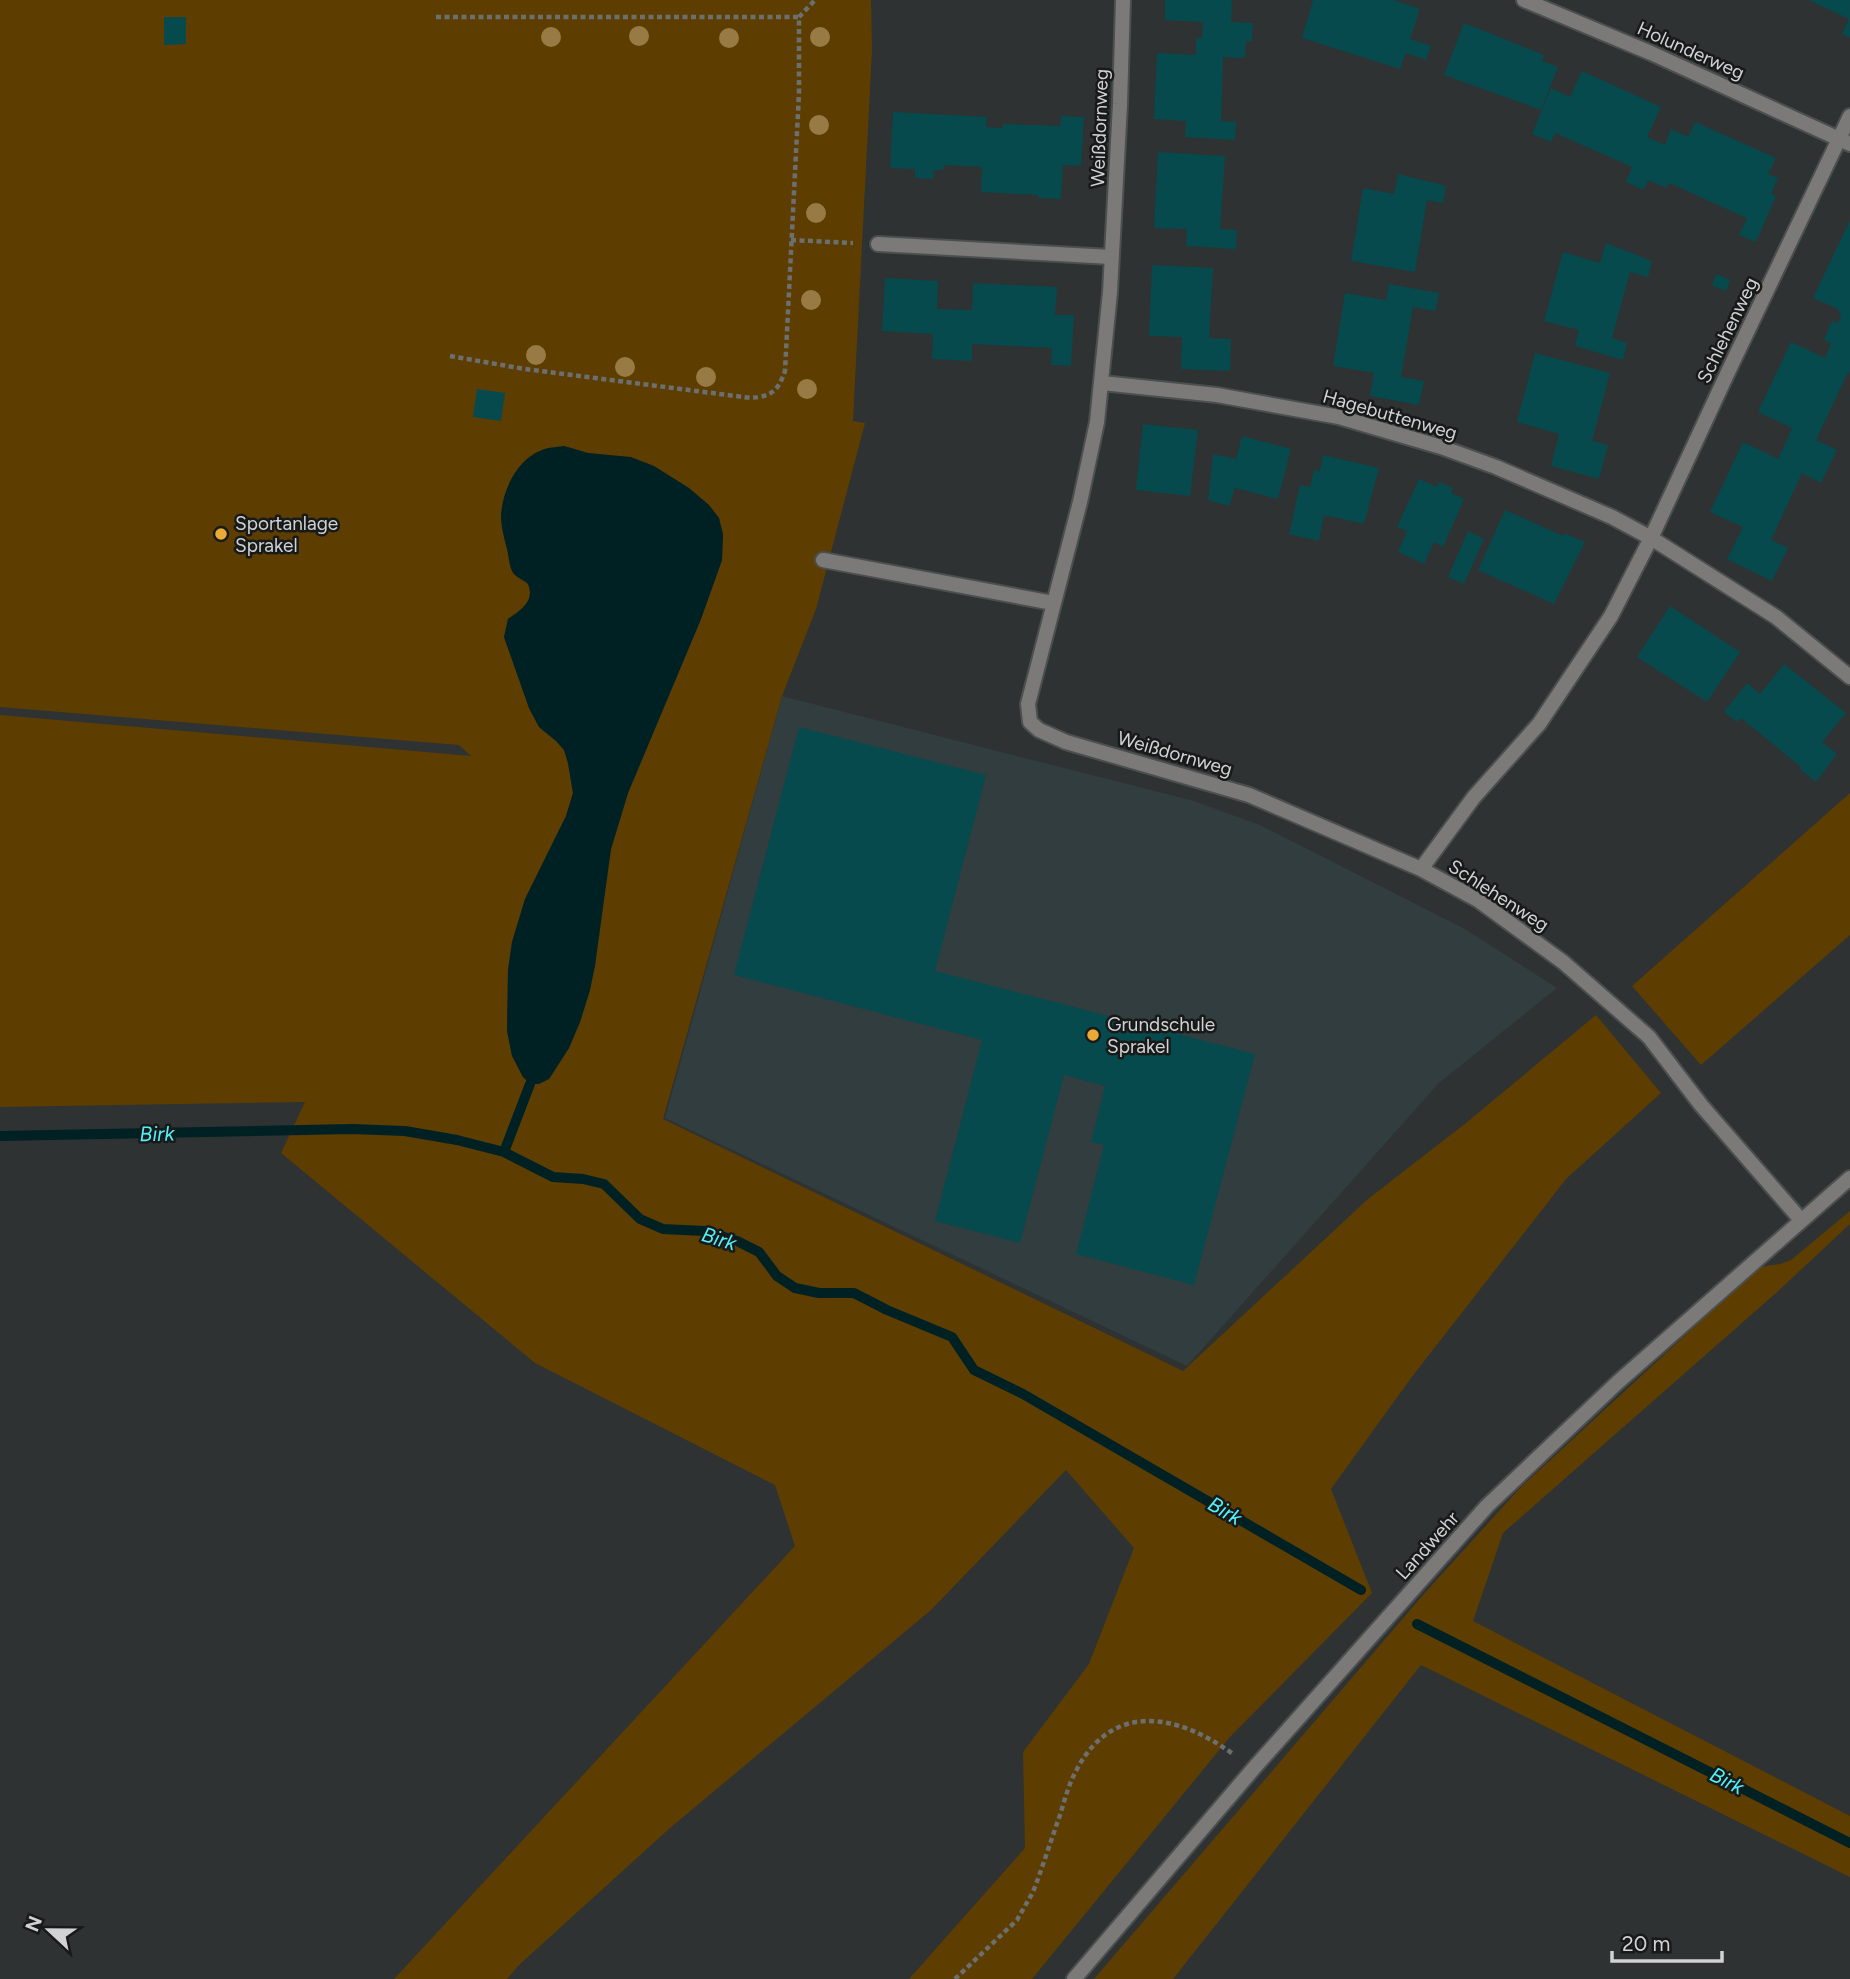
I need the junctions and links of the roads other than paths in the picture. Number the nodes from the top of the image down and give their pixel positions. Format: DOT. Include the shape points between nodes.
graph roads {
  1 [pos="1123,0"];
  2 [pos="1524,0"];
  3 [pos="1850,116"];
  4 [pos="1845,142"];
  5 [pos="878,244"];
  6 [pos="1111,257"];
  7 [pos="1101,383"];
  8 [pos="1651,538"];
  9 [pos="823,560"];
  10 [pos="1053,603"];
  11 [pos="1850,677"];
  12 [pos="1421,869"];
  13 [pos="1850,1178"];
  14 [pos="1801,1220"];
  15 [pos="1074,1979"];
  1 -- 6 [label="street, Weißdornweg"];
  2 -- 4 [label="street, Holunderweg"];
  3 -- 4 [label="street"];
  4 -- 8 [label="street, Schlehenweg" via="1728,372"];
  5 -- 6 [label="street"];
  6 -- 7 [label="street, Weißdornweg"];
  7 -- 8 [label="street, Hagebuttenweg" via="1217,395 1351,421 1496,467"];
  7 -- 10 [label="street, Weißdornweg" via="1083,489"];
  8 -- 11 [label="street" via="1776,617"];
  8 -- 12 [label="street, Schlehenweg" via="1611,616 1546,714 1474,797"];
  9 -- 10 [label="street"];
  10 -- 12 [label="street, Weißdornweg" via="1028,704 1031,722 1039,730 1249,795"];
  12 -- 14 [label="street, Schlehenweg" via="1478,900 1563,962 1649,1037"];
  13 -- 14 [label="street, Landwehr"];
  14 -- 15 [label="street, Landwehr" via="1487,1506"];
}
